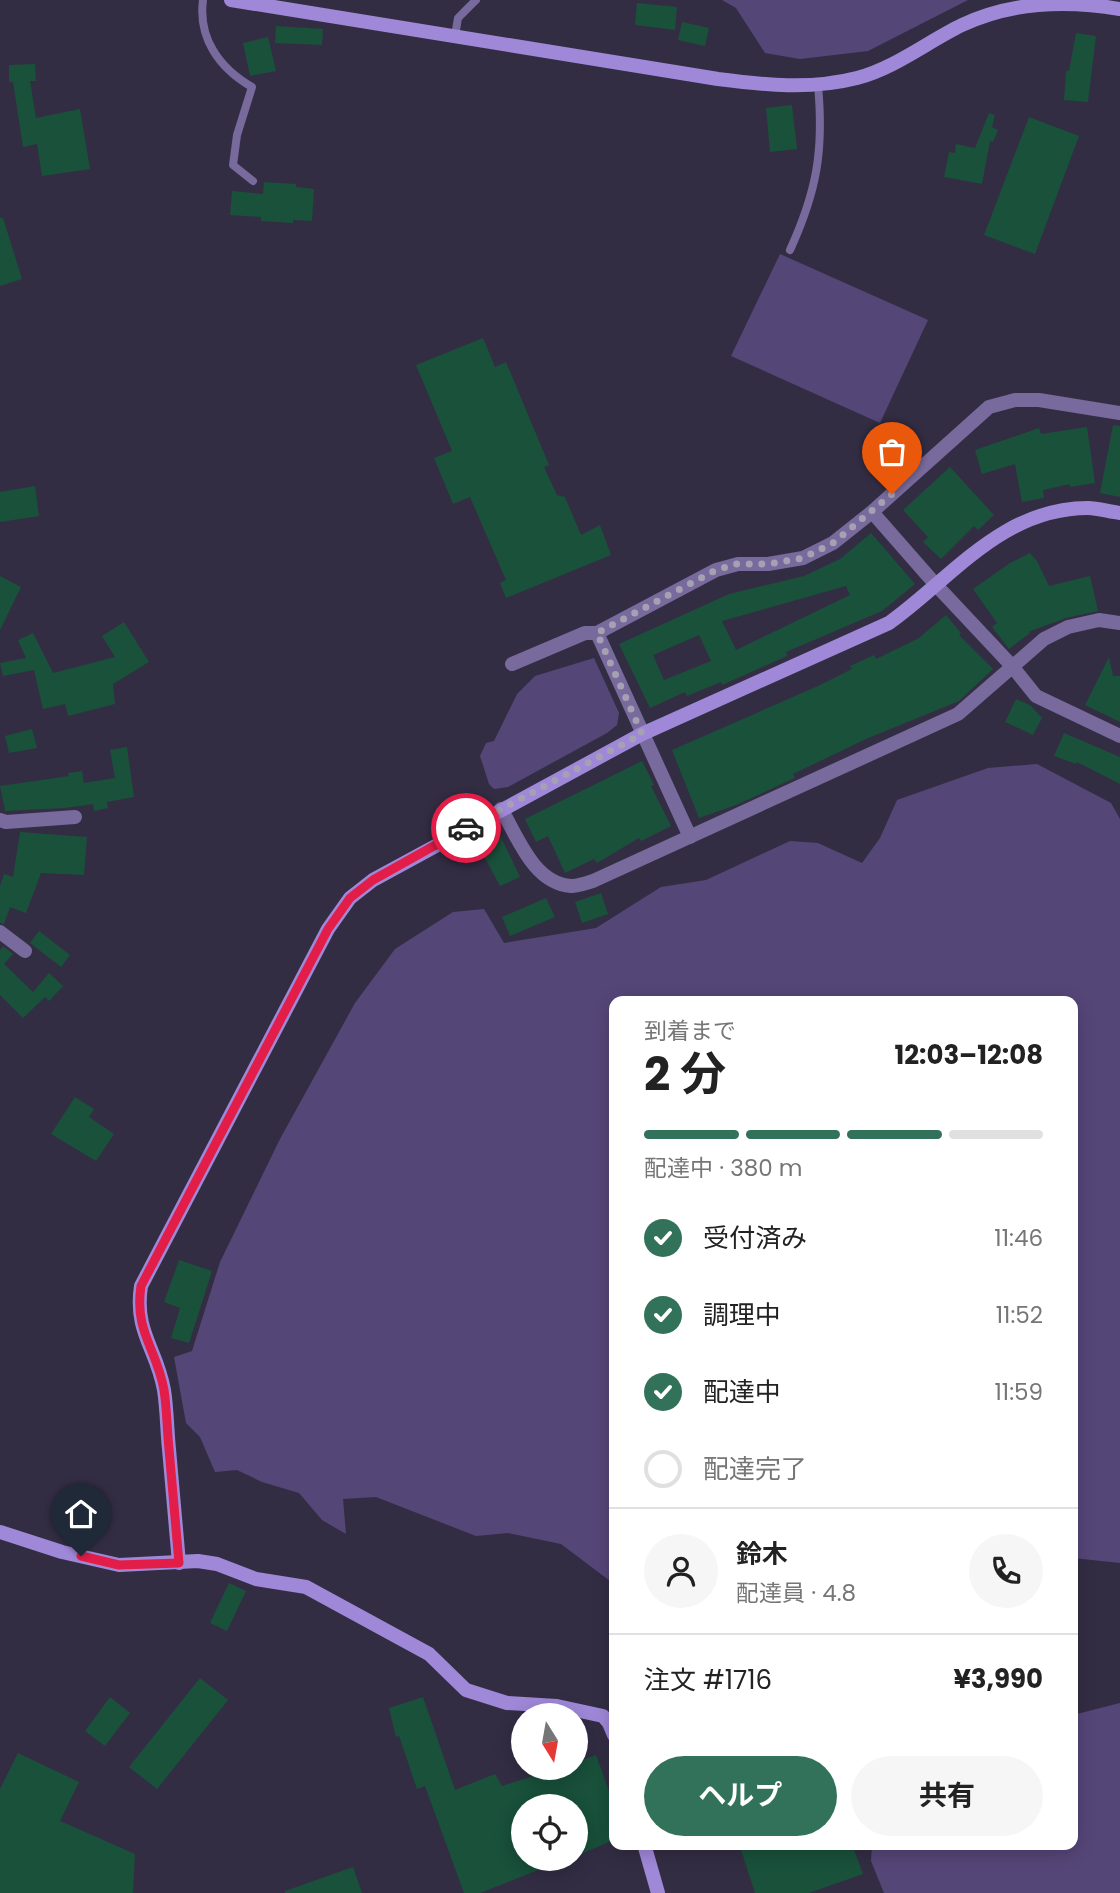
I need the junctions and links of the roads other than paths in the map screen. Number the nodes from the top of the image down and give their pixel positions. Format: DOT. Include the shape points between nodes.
graph roads {
  1 [pos="204,0"];
  2 [pos="232,0"];
  3 [pos="476,0"];
  4 [pos="1120,9"];
  5 [pos="455,36"];
  6 [pos="818,85"];
  7 [pos="253,181"];
  8 [pos="790,250"];
  9 [pos="1120,413"];
  10 [pos="872,512"];
  11 [pos="1120,513"];
  12 [pos="936,585"];
  13 [pos="1120,623"];
  14 [pos="597,633"];
  15 [pos="512,664"];
  16 [pos="1012,666"];
  17 [pos="642,734"];
  18 [pos="1120,736"];
  19 [pos="501,809"];
  20 [pos="75,817"];
  21 [pos="0,820"];
  22 [pos="690,837"];
  23 [pos="0,932"];
  24 [pos="25,951"];
  25 [pos="0,1532"];
  26 [pos="179,1563"];
  27 [pos="609,1723"];
  28 [pos="646,1850"];
  29 [pos="658,1893"];
  1 -- 7 [label="lane" via="201,16 212,51 252,87 233,165"];
  2 -- 5 [label="street"];
  3 -- 5 [label="lane" via="457,19"];
  4 -- 6 [label="street" via="1072,3 997,12 963,24 883,69"];
  5 -- 6 [label="street" via="718,79"];
  6 -- 8 [label="lane" via="822,126 816,180"];
  9 -- 10 [label="street" via="1039,400 989,407"];
  10 -- 12 [label="street"];
  10 -- 14 [label="street" via="833,543 803,558 716,570"];
  11 -- 12 [label="street" via="1088,508 1052,513 1008,528"];
  12 -- 16 [label="street"];
  12 -- 17 [label="street" via="889,623"];
  13 -- 16 [label="street" via="1098,620 1068,627 1044,639"];
  14 -- 15 [label="street" via="585,633"];
  14 -- 17 [label="street"];
  16 -- 18 [label="street" via="1036,696"];
  16 -- 22 [label="street" via="958,714"];
  17 -- 19 [label="street"];
  17 -- 22 [label="street"];
  19 -- 22 [label="street" via="535,868 554,882 573,886"];
  19 -- 26 [label="street" via="373,880 350,898 328,929 141,1286 140,1323 164,1392"];
  20 -- 21 [label="street"];
  23 -- 24 [label="street"];
  25 -- 26 [label="street" via="119,1565"];
  26 -- 27 [label="street" via="217,1564 256,1578 306,1587 429,1654 466,1690 507,1703 556,1706 603,1716"];
  28 -- 29 [label="street"];
}
